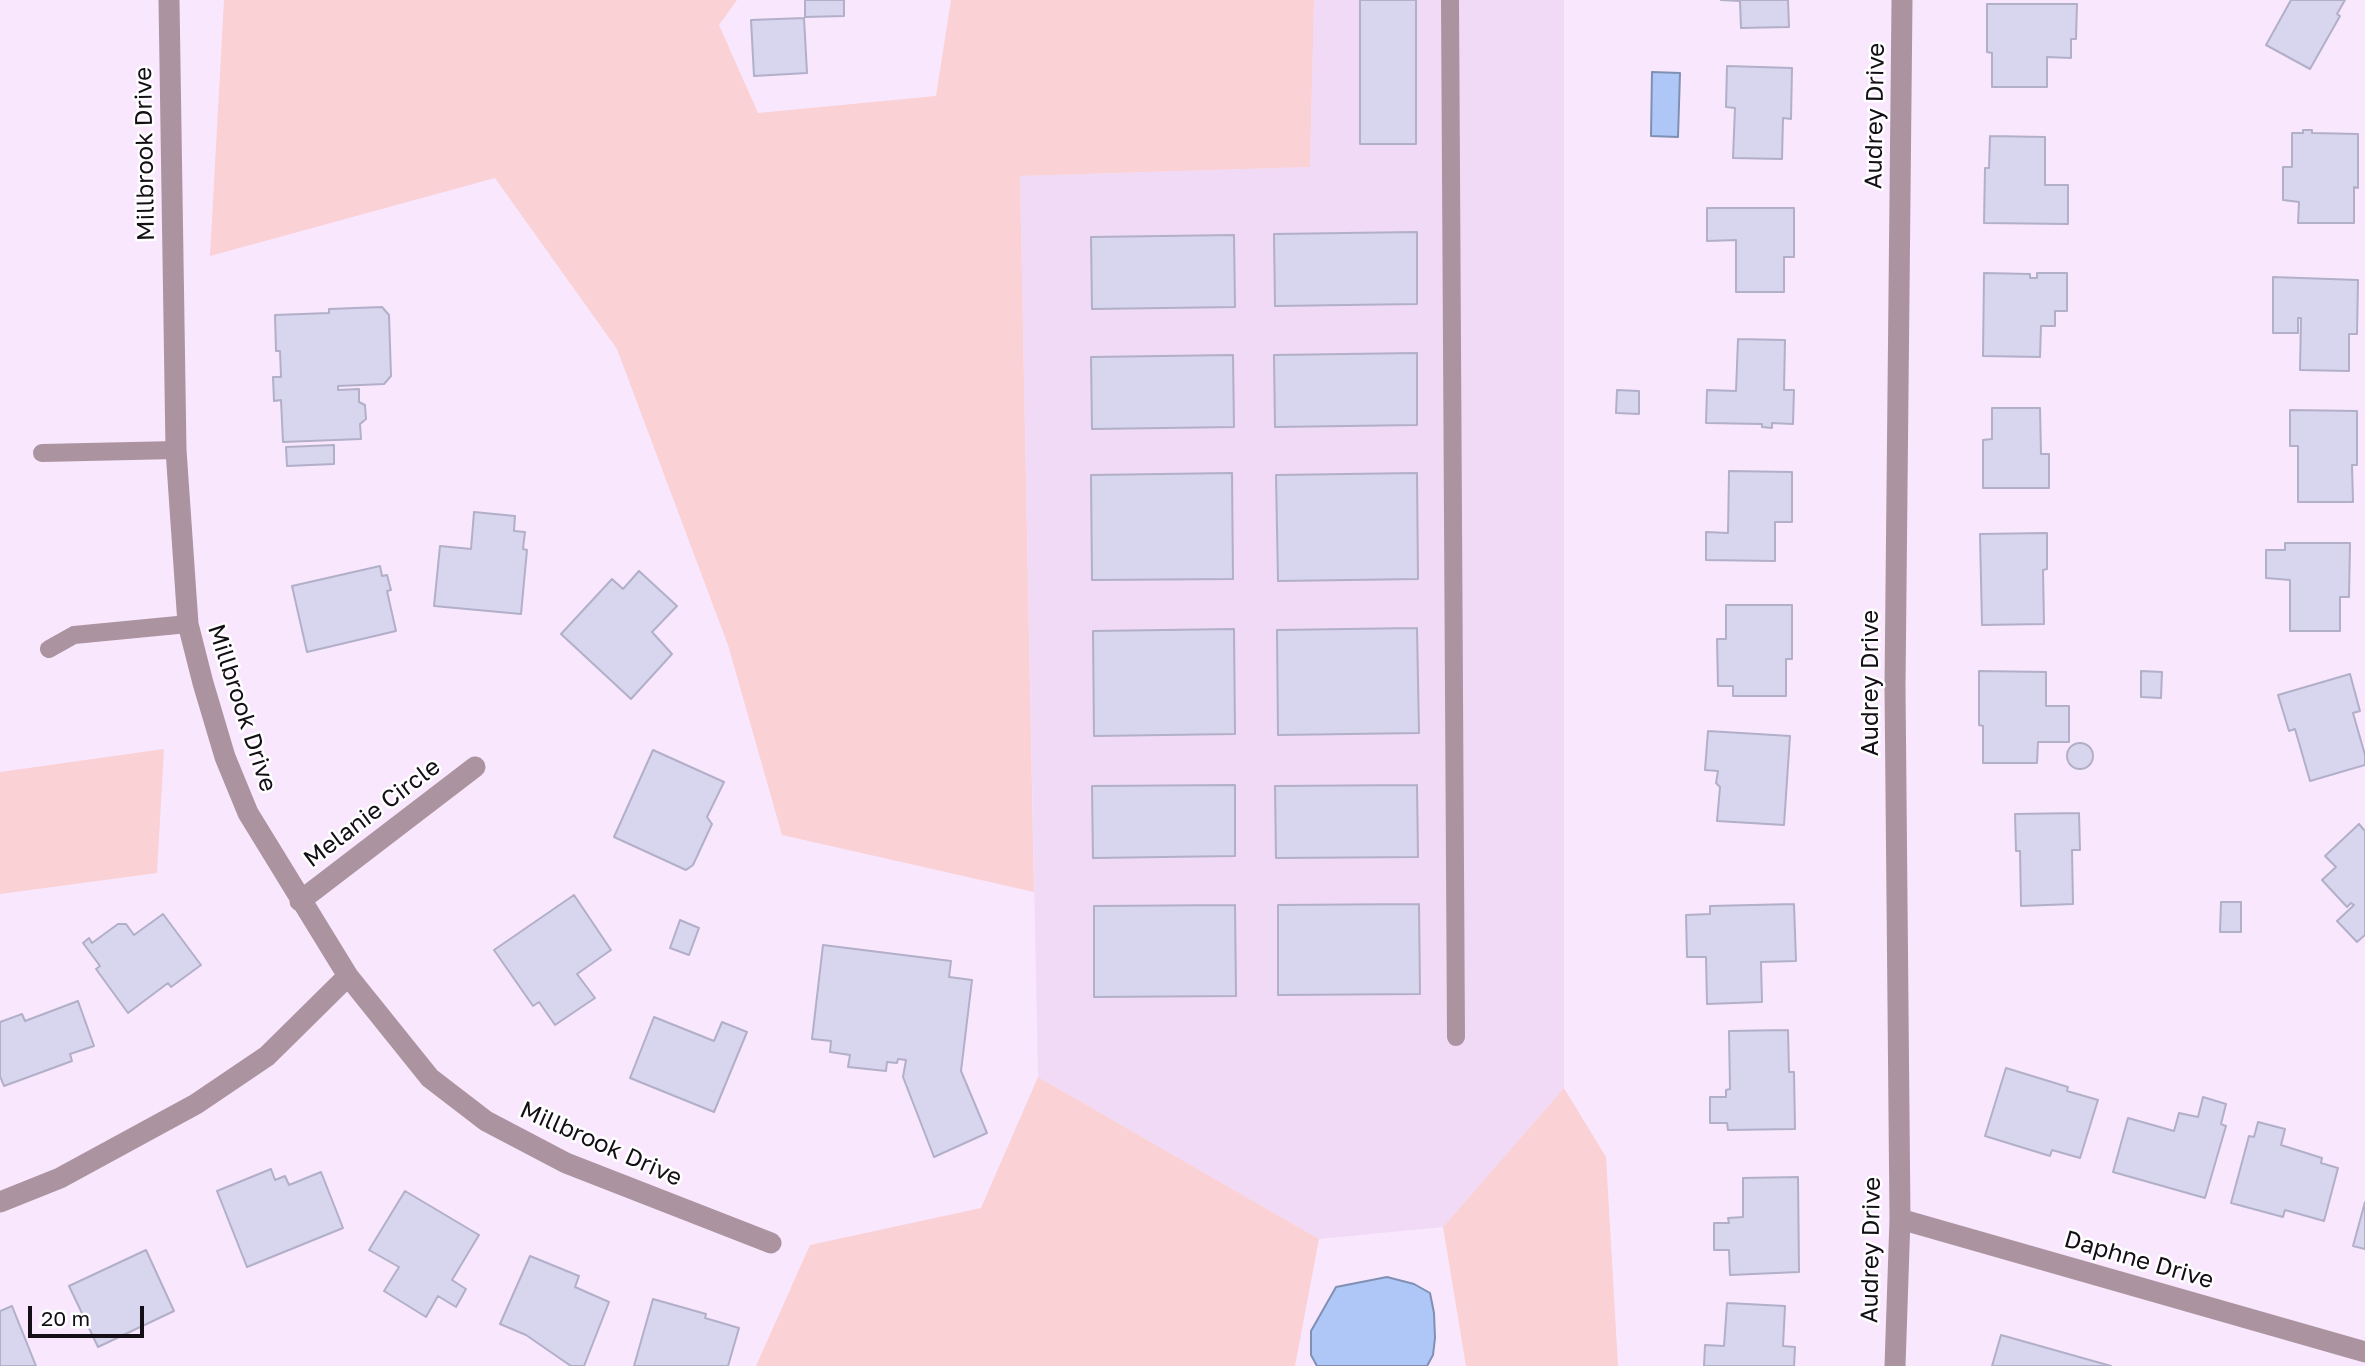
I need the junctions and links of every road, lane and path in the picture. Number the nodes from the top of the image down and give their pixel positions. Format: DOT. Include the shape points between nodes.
graph roads {
  1 [pos="169,0"];
  2 [pos="1450,0"];
  3 [pos="1902,0"];
  4 [pos="176,450"];
  5 [pos="42,453"];
  6 [pos="188,624"];
  7 [pos="48,649"];
  8 [pos="475,767"];
  9 [pos="300,901"];
  10 [pos="348,976"];
  11 [pos="1456,1037"];
  12 [pos="0,1202"];
  13 [pos="1900,1219"];
  14 [pos="771,1243"];
  15 [pos="2365,1352"];
  16 [pos="1895,1366"];
  1 -- 4 [label="street, Millbrook Drive"];
  2 -- 11 [label="lane"];
  3 -- 13 [label="street, Audrey Drive" via="1895,686"];
  4 -- 5 [label="lane"];
  4 -- 6 [label="street, Millbrook Drive"];
  6 -- 7 [label="lane" via="74,635"];
  6 -- 9 [label="street, Millbrook Drive" via="225,757 248,813"];
  8 -- 9 [label="street, Melanie Circle"];
  9 -- 10 [label="street, Millbrook Drive"];
  10 -- 12 [label="street" via="267,1056 196,1104 60,1178"];
  10 -- 14 [label="street, Millbrook Drive" via="430,1078 486,1121 566,1163"];
  13 -- 15 [label="street, Daphne Drive"];
  13 -- 16 [label="street, Audrey Drive"];
}
